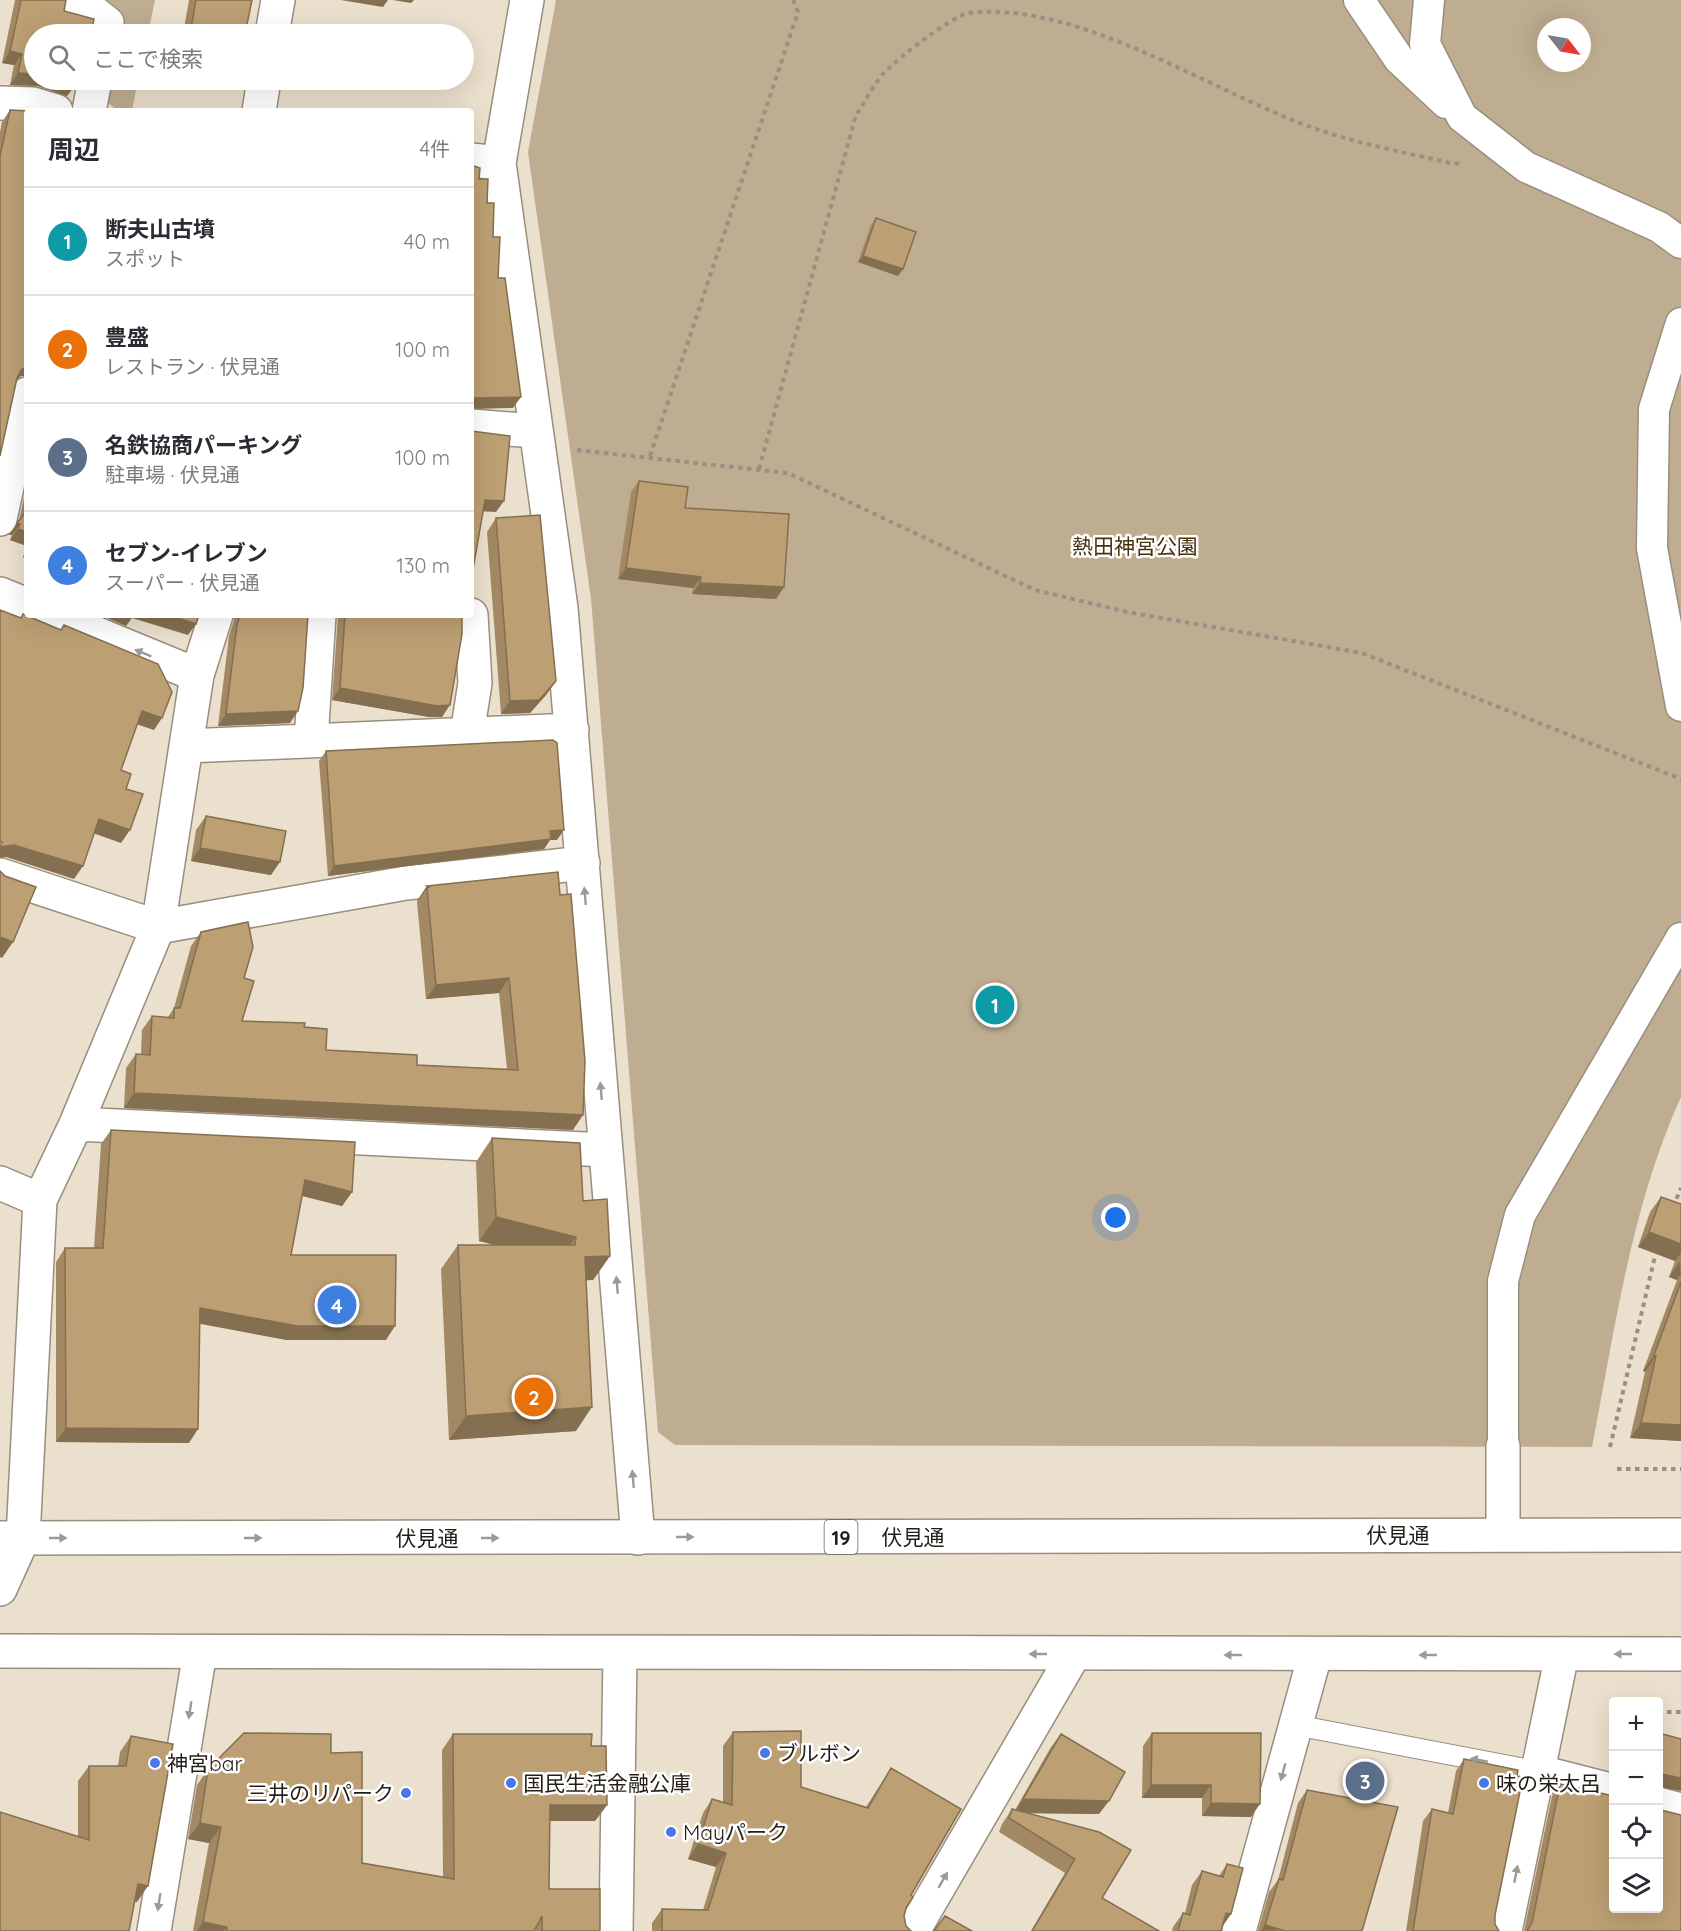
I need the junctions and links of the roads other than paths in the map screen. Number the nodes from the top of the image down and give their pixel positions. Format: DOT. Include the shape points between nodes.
graph roads {
  1 [pos="78,0"];
  2 [pos="278,0"];
  3 [pos="527,0"];
  4 [pos="1359,0"];
  5 [pos="1429,0"];
  6 [pos="107,24"];
  7 [pos="274,24"];
  8 [pos="93,90"];
  9 [pos="262,90"];
  10 [pos="0,103"];
  11 [pos="46,108"];
  12 [pos="90,108"];
  13 [pos="259,108"];
  14 [pos="1462,117"];
  15 [pos="485,161"];
  16 [pos="1681,243"];
  17 [pos="1681,322"];
  18 [pos="24,408"];
  19 [pos="474,426"];
  20 [pos="536,431"];
  21 [pos="0,519"];
  22 [pos="0,594"];
  23 [pos="24,604"];
  24 [pos="58,618"];
  25 [pos="215,618"];
  26 [pos="319,618"];
  27 [pos="471,618"];
  28 [pos="197,675"];
  29 [pos="1681,706"];
  30 [pos="572,730"];
  31 [pos="467,734"];
  32 [pos="311,741"];
  33 [pos="186,746"];
  34 [pos="583,863"];
  35 [pos="0,875"];
  36 [pos="158,927"];
  37 [pos="1681,938"];
  38 [pos="76,1124"];
  39 [pos="606,1150"];
  40 [pos="0,1183"];
  41 [pos="40,1200"];
  42 [pos="1503,1446"];
  43 [pos="1503,1534"];
  44 [pos="1681,1535"];
  45 [pos="12,1538"];
  46 [pos="638,1538"];
  47 [pos="0,1589"];
  48 [pos="0,1651"];
  49 [pos="200,1652"];
  50 [pos="620,1653"];
  51 [pos="1074,1654"];
  52 [pos="1562,1654"];
  53 [pos="1681,1654"];
  54 [pos="1315,1655"];
  55 [pos="1295,1725"];
  56 [pos="1536,1771"];
  57 [pos="1609,1790"];
  58 [pos="1663,1805"];
  59 [pos="1681,1810"];
  60 [pos="154,1931"];
  61 [pos="616,1931"];
  62 [pos="913,1931"];
  63 [pos="1239,1931"];
  64 [pos="1505,1931"];
  1 -- 6 [label="main road"];
  2 -- 7 [label="main road"];
  3 -- 15 [label="main road"];
  4 -- 14 [label="street" via="1399,59"];
  5 -- 14 [label="street" via="1425,44"];
  8 -- 12 [label="main road"];
  9 -- 13 [label="main road"];
  10 -- 11 [label="main road"];
  14 -- 16 [label="street" via="1526,167 1659,227"];
  15 -- 20 [label="main road"];
  17 -- 29 [label="street" via="1654,409 1652,548"];
  18 -- 21 [label="main road"];
  19 -- 20 [label="main road"];
  20 -- 30 [label="main road" via="561,608"];
  22 -- 23 [label="main road"];
  28 -- 24 [label="main road, one-way"];
  25 -- 28 [label="main road"];
  26 -- 32 [label="main road"];
  27 -- 31 [label="main road" via="475,683"];
  28 -- 33 [label="main road"];
  30 -- 31 [label="main road"];
  30 -- 34 [label="main road"];
  31 -- 32 [label="main road"];
  32 -- 33 [label="main road"];
  33 -- 36 [label="main road"];
  34 -- 36 [label="main road" via="406,883"];
  39 -- 34 [label="main road, one-way"];
  35 -- 36 [label="main road"];
  36 -- 38 [label="main road"];
  37 -- 42 [label="street" via="1520,1215 1503,1281"];
  38 -- 39 [label="main road"];
  38 -- 41 [label="main road"];
  46 -- 39 [label="main road, one-way"];
  40 -- 41 [label="main road"];
  41 -- 45 [label="main road"];
  42 -- 43 [label="main road"];
  43 -- 44 [label="main road, 伏見通 / 19"];
  46 -- 43 [label="main road, 伏見通 / 19, one-way"];
  45 -- 46 [label="main road, 伏見通 / 19, one-way"];
  45 -- 47 [label="main road"];
  48 -- 49 [label="main road"];
  49 -- 50 [label="main road"];
  49 -- 60 [label="main road, one-way"];
  51 -- 50 [label="main road, one-way"];
  50 -- 61 [label="main road"];
  54 -- 51 [label="main road, one-way"];
  62 -- 51 [label="main road, one-way"];
  53 -- 52 [label="main road, one-way"];
  52 -- 54 [label="main road, one-way"];
  52 -- 56 [label="main road"];
  54 -- 55 [label="main road"];
  56 -- 55 [label="lane, one-way"];
  55 -- 63 [label="main road, one-way"];
  56 -- 57 [label="main road"];
  64 -- 56 [label="main road, one-way"];
  58 -- 59 [label="main road"];
}
